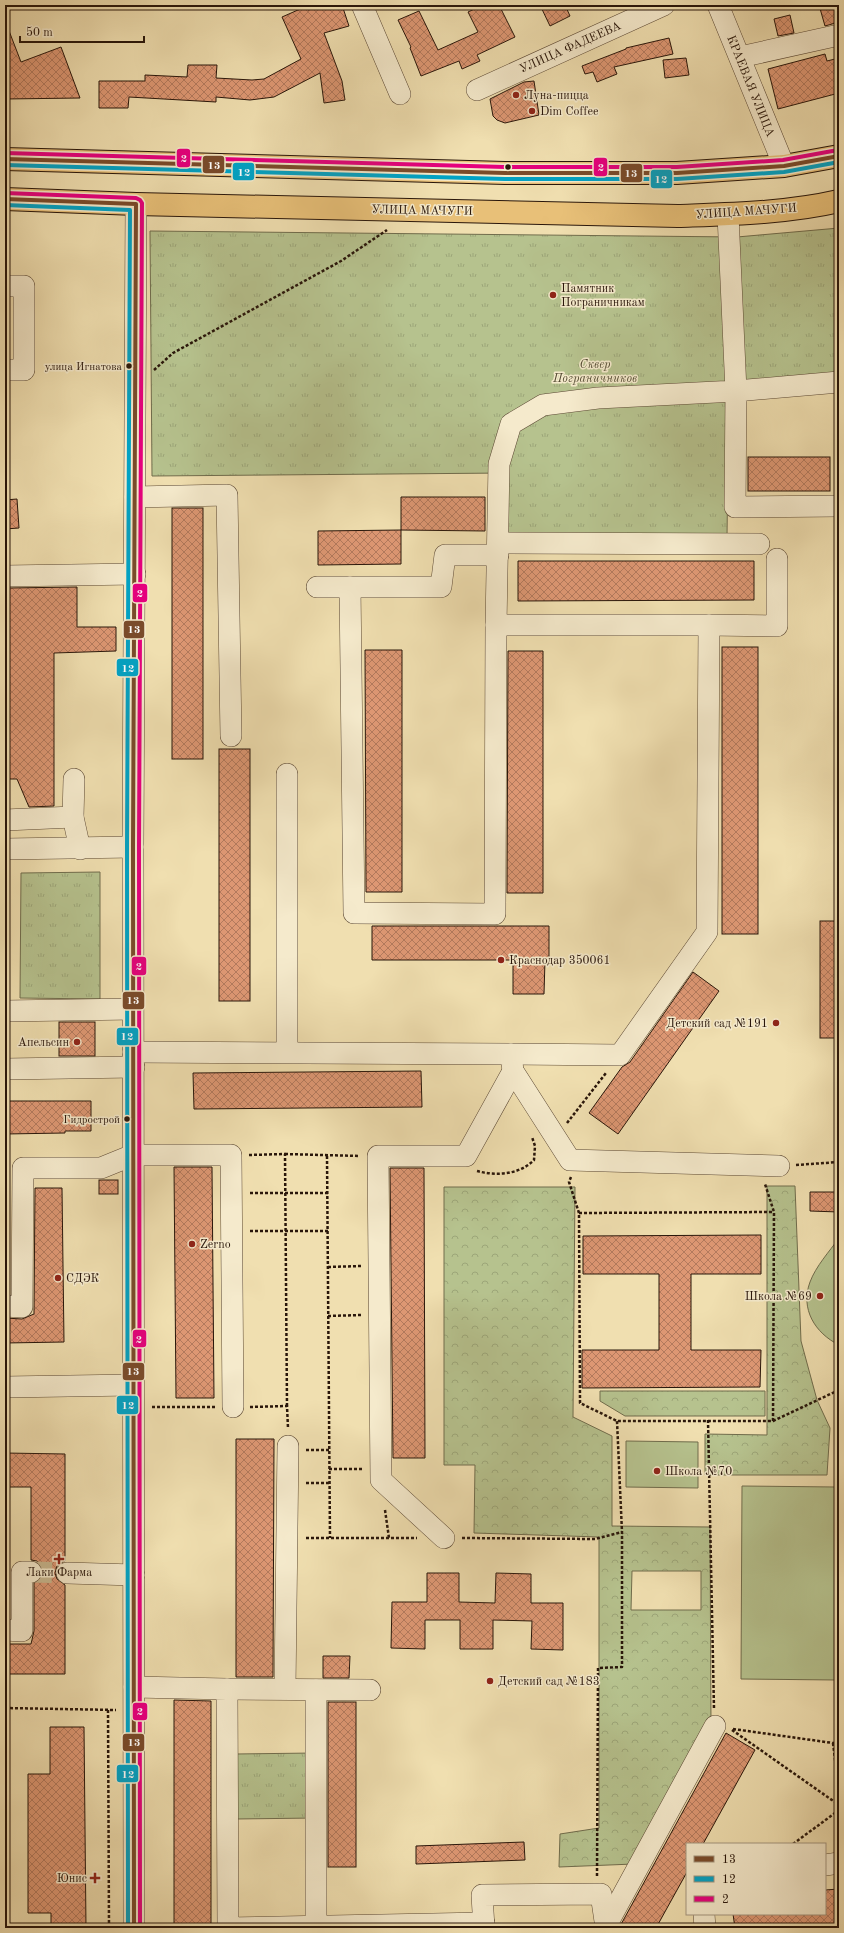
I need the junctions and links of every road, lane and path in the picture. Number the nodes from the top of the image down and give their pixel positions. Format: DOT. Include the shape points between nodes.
graph roads {
  1 [pos="362,5"];
  2 [pos="664,5"];
  3 [pos="718,5"];
  4 [pos="839,35"];
  5 [pos="740,57"];
  6 [pos="477,90"];
  7 [pos="400,94"];
  8 [pos="839,156"];
  9 [pos="5,159"];
  10 [pos="784,166"];
  11 [pos="5,199"];
  12 [pos="839,201"];
  13 [pos="136,204"];
  14 [pos="728,214"];
  15 [pos="387,230"];
  16 [pos="5,286"];
  17 [pos="5,370"];
  18 [pos="151,373"];
  19 [pos="839,382"];
  20 [pos="736,391"];
  21 [pos="135,497"];
  22 [pos="839,506"];
  23 [pos="759,544"];
  24 [pos="498,549"];
  25 [pos="777,559"];
  26 [pos="135,574"];
  27 [pos="5,576"];
  28 [pos="317,587"];
  29 [pos="350,587"];
  30 [pos="496,625"];
  31 [pos="709,625"];
  32 [pos="231,736"];
  33 [pos="287,774"];
  34 [pos="74,779"];
  35 [pos="73,817"];
  36 [pos="5,820"];
  37 [pos="133,847"];
  38 [pos="5,849"];
  39 [pos="80,849"];
  40 [pos="133,1009"];
  41 [pos="5,1011"];
  42 [pos="287,1052"];
  43 [pos="620,1055"];
  44 [pos="133,1059"];
  45 [pos="512,1062"];
  46 [pos="5,1069"];
  47 [pos="539,1111"];
  48 [pos="555,1138"];
  49 [pos="284,1154"];
  50 [pos="231,1155"];
  51 [pos="133,1156"];
  52 [pos="327,1156"];
  53 [pos="378,1156"];
  54 [pos="466,1156"];
  55 [pos="578,1160"];
  56 [pos="839,1162"];
  57 [pos="779,1166"];
  58 [pos="14,1169"];
  59 [pos="231,1193"];
  60 [pos="285,1193"];
  61 [pos="328,1193"];
  62 [pos="774,1212"];
  63 [pos="578,1213"];
  64 [pos="232,1231"];
  65 [pos="285,1231"];
  66 [pos="328,1231"];
  67 [pos="379,1266"];
  68 [pos="328,1267"];
  69 [pos="5,1306"];
  70 [pos="380,1315"];
  71 [pos="328,1316"];
  72 [pos="133,1384"];
  73 [pos="5,1387"];
  74 [pos="839,1390"];
  75 [pos="287,1406"];
  76 [pos="152,1407"];
  77 [pos="233,1407"];
  78 [pos="266,1407"];
  79 [pos="708,1420"];
  80 [pos="616,1421"];
  81 [pos="773,1421"];
  82 [pos="288,1448"];
  83 [pos="329,1450"];
  84 [pos="329,1469"];
  85 [pos="381,1469"];
  86 [pos="288,1483"];
  87 [pos="329,1483"];
  88 [pos="330,1538"];
  89 [pos="444,1538"];
  90 [pos="31,1572"];
  91 [pos="67,1573"];
  92 [pos="134,1575"];
  93 [pos="5,1630"];
  94 [pos="134,1687"];
  95 [pos="227,1689"];
  96 [pos="285,1689"];
  97 [pos="316,1690"];
  98 [pos="370,1690"];
  99 [pos="5,1708"];
  100 [pos="108,1710"];
  101 [pos="134,1710"];
  102 [pos="714,1726"];
  103 [pos="839,1742"];
  104 [pos="833,1743"];
  105 [pos="839,1792"];
  106 [pos="839,1805"];
  107 [pos="839,1810"];
  108 [pos="793,1843"];
  109 [pos="839,1864"];
  110 [pos="826,1865"];
  111 [pos="597,1895"];
  112 [pos="704,1915"];
  113 [pos="484,1925"];
  114 [pos="316,1926"];
  115 [pos="606,1927"];
  116 [pos="109,1928"];
  117 [pos="134,1928"];
  118 [pos="705,1928"];
  1 -- 7 [label="street"];
  2 -- 6 [label="street, УЛИЦА ФАДЕЕВА"];
  3 -- 5 [label="street, КРАЕВАЯ УЛИЦА"];
  4 -- 5 [label="street"];
  5 -- 10 [label="street, КРАЕВАЯ УЛИЦА"];
  8 -- 10 [label="main road"];
  9 -- 10 [label="main road" via="506,173 677,173"];
  11 -- 13 [label="main road, УЛИЦА МАЧУГИ"];
  12 -- 14 [label="main road, УЛИЦА МАЧУГИ"];
  13 -- 14 [label="main road, УЛИЦА МАЧУГИ" via="678,216"];
  13 -- 21 [label="street"];
  14 -- 20 [label="street"];
  15 -- 18 [label="path" via="341,261 173,353"];
  16 -- 17 [label="street" via="24,286 24,370"];
  19 -- 20 [label="street"];
  20 -- 22 [label="street" via="735,507"];
  20 -- 24 [label="street" via="598,398 543,405 510,424 499,464"];
  21 -- 26 [label="street"];
  21 -- 32 [label="street" via="227,495"];
  23 -- 24 [label="street"];
  24 -- 29 [label="street" via="445,555 441,587"];
  24 -- 30 [label="street"];
  25 -- 31 [label="street" via="777,626"];
  26 -- 27 [label="street"];
  26 -- 37 [label="street"];
  28 -- 29 [label="street"];
  29 -- 30 [label="street" via="354,913 495,914"];
  30 -- 31 [label="street"];
  31 -- 43 [label="street" via="707,932"];
  33 -- 42 [label="street"];
  34 -- 35 [label="street"];
  35 -- 36 [label="street"];
  35 -- 39 [label="street"];
  37 -- 39 [label="street"];
  37 -- 40 [label="street"];
  38 -- 39 [label="street"];
  40 -- 41 [label="street"];
  40 -- 44 [label="street"];
  42 -- 44 [label="street"];
  42 -- 45 [label="street"];
  43 -- 45 [label="street"];
  43 -- 48 [label="path"];
  44 -- 46 [label="street"];
  44 -- 51 [label="street"];
  45 -- 47 [label="street"];
  45 -- 54 [label="street"];
  47 -- 48 [label="street"];
  47 -- 54 [label="path" via="531,1134 535,1146 534,1160 521,1170 510,1173 479,1172 471,1169"];
  48 -- 55 [label="street" via="570,1160"];
  49 -- 50 [label="path"];
  49 -- 52 [label="path"];
  49 -- 60 [label="path"];
  50 -- 51 [label="street"];
  50 -- 59 [label="street"];
  51 -- 58 [label="street" via="101,1168"];
  51 -- 72 [label="street"];
  52 -- 53 [label="path"];
  52 -- 61 [label="path"];
  53 -- 54 [label="street"];
  53 -- 67 [label="street"];
  55 -- 57 [label="street"];
  55 -- 63 [label="path" via="569,1182"];
  56 -- 57 [label="path"];
  57 -- 62 [label="path" via="765,1182"];
  58 -- 69 [label="street" via="22,1306"];
  59 -- 60 [label="path"];
  59 -- 64 [label="street"];
  60 -- 61 [label="path"];
  60 -- 65 [label="path"];
  61 -- 66 [label="path"];
  62 -- 63 [label="path"];
  62 -- 81 [label="path"];
  63 -- 80 [label="path" via="580,1403"];
  64 -- 65 [label="path"];
  64 -- 77 [label="street"];
  65 -- 66 [label="path"];
  65 -- 75 [label="path"];
  66 -- 68 [label="path"];
  67 -- 68 [label="path"];
  67 -- 70 [label="street"];
  68 -- 71 [label="path"];
  70 -- 71 [label="path"];
  70 -- 85 [label="street"];
  71 -- 83 [label="path"];
  72 -- 73 [label="street"];
  72 -- 92 [label="street"];
  74 -- 81 [label="path"];
  75 -- 78 [label="path"];
  75 -- 82 [label="path"];
  76 -- 77 [label="path"];
  79 -- 80 [label="path"];
  79 -- 81 [label="path"];
  79 -- 102 [label="path"];
  80 -- 111 [label="path" via="622,1532 622,1667 598,1668"];
  82 -- 83 [label="path"];
  82 -- 86 [label="street"];
  83 -- 84 [label="path"];
  84 -- 85 [label="path"];
  84 -- 87 [label="path"];
  85 -- 89 [label="street" via="381,1480"];
  86 -- 87 [label="path"];
  86 -- 96 [label="street"];
  87 -- 88 [label="path"];
  90 -- 93 [label="street" via="22,1572 22,1631"];
  91 -- 92 [label="street"];
  92 -- 94 [label="street"];
  94 -- 95 [label="street"];
  94 -- 101 [label="street"];
  95 -- 96 [label="street"];
  95 -- 114 [label="street" via="228,1928"];
  96 -- 97 [label="street"];
  97 -- 98 [label="street"];
  97 -- 114 [label="street"];
  99 -- 100 [label="path"];
  100 -- 101 [label="path"];
  100 -- 116 [label="path"];
  101 -- 117 [label="street"];
  102 -- 115 [label="street"];
  103 -- 104 [label="path"];
  104 -- 105 [label="path"];
  104 -- 106 [label="path" via="730,1728"];
  107 -- 108 [label="path"];
  109 -- 110 [label="street"];
  111 -- 113 [label="street" via="482,1895"];
  111 -- 115 [label="street" via="600,1894"];
  112 -- 118 [label="street"];
  113 -- 114 [label="street"];
}
